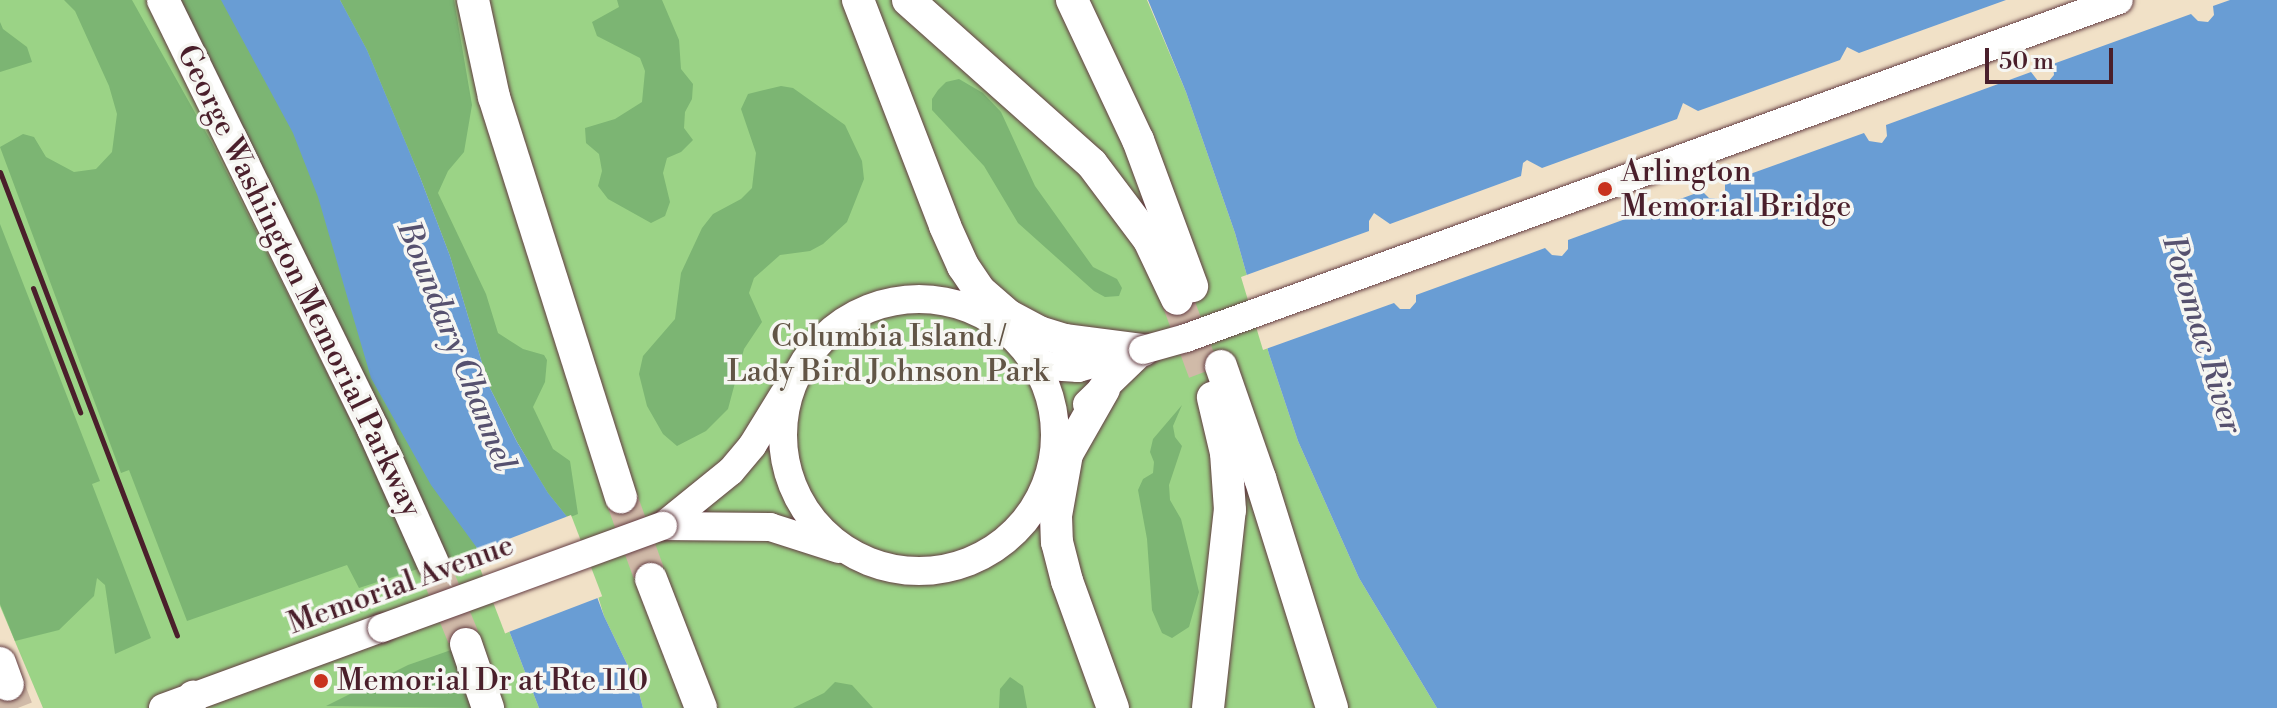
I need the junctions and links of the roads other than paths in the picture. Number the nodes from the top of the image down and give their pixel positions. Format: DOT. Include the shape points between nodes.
graph roads {
  1 [pos="163,0"];
  2 [pos="473,0"];
  3 [pos="858,0"];
  4 [pos="908,0"];
  5 [pos="1072,0"];
  6 [pos="2119,0"];
  7 [pos="945,226"];
  8 [pos="990,318"];
  9 [pos="1143,350"];
  10 [pos="1034,360"];
  11 [pos="792,380"];
  12 [pos="1104,389"];
  13 [pos="1050,465"];
  14 [pos="621,497"];
  15 [pos="1034,511"];
  16 [pos="674,522"];
  17 [pos="843,551"];
  18 [pos="433,563"];
  19 [pos="651,579"];
  20 [pos="1075,605"];
  21 [pos="466,644"];
  22 [pos="190,702"];
  23 [pos="163,708"];
  24 [pos="488,708"];
  25 [pos="701,708"];
  26 [pos="1113,708"];
  27 [pos="1208,708"];
  28 [pos="1332,708"];
  1 -- 18 [label="highway, George Washington Memorial Parkway"];
  2 -- 14 [label="highway" via="494,97"];
  3 -- 7 [label="highway"];
  4 -- 5 [label="highway" via="1092,164 1186,296 1138,140"];
  6 -- 9 [label="main road, bridge"];
  7 -- 8 [label="highway" via="951,268"];
  7 -- 9 [label="highway" via="979,290 1009,316 1053,337"];
  8 -- 10 [label="main road"];
  8 -- 11 [label="main road" via="930,301 870,304 824,332"];
  9 -- 10 [label="main road" via="1078,368"];
  9 -- 12 [label="main road"];
  10 -- 13 [label="main road" via="1051,411"];
  11 -- 16 [label="main road, Memorial Avenue" via="743,458"];
  11 -- 17 [label="main road" via="785,428 792,474 814,519"];
  12 -- 13 [label="main road" via="1068,424"];
  12 -- 20 [label="highway" via="1072,442 1058,489 1057,542"];
  13 -- 15 [label="main road"];
  15 -- 17 [label="main road" via="992,553 939,572 898,571"];
  15 -- 20 [label="highway" via="1051,568"];
  16 -- 17 [label="main road, Memorial Avenue" via="770,527"];
  16 -- 22 [label="main road, Memorial Avenue, bridge"];
  19 -- 25 [label="highway"];
  20 -- 26 [label="highway"];
  21 -- 24 [label="highway"];
  22 -- 23 [label="main road, Memorial Avenue"];
  27 -- 28 [label="highway" via="1230,501 1213,369 1260,478"];
}
